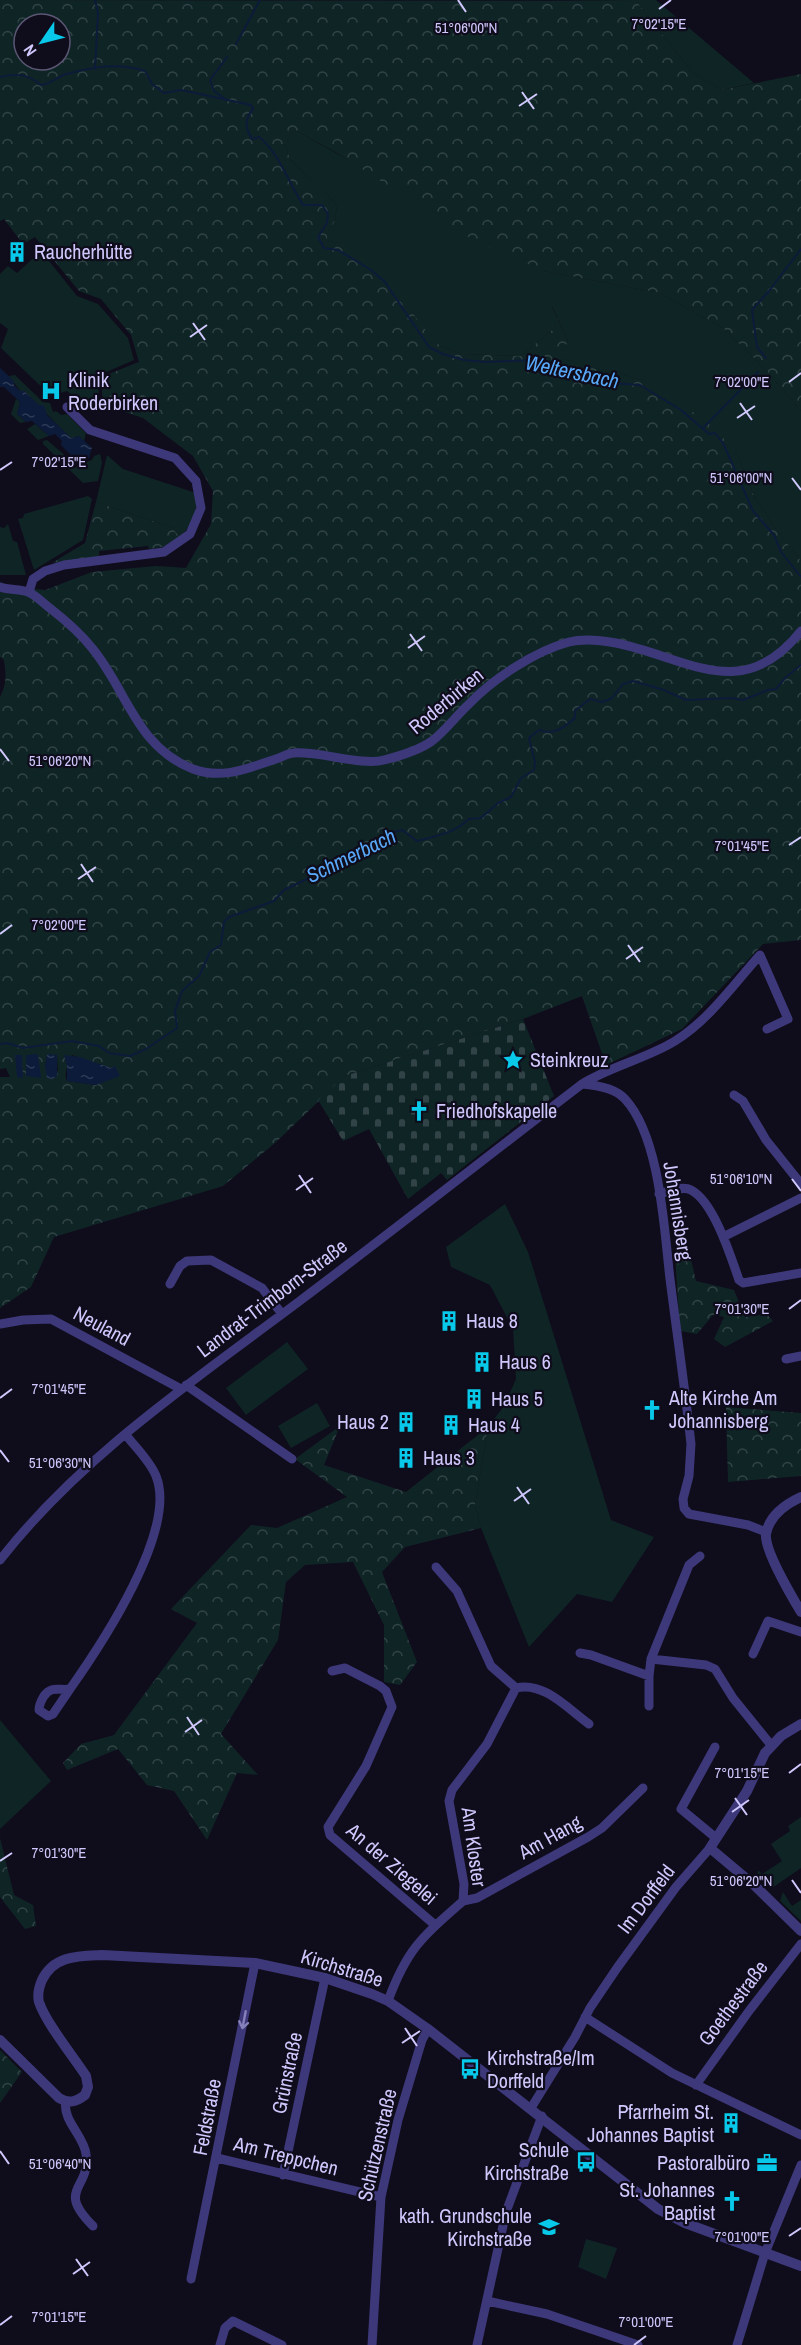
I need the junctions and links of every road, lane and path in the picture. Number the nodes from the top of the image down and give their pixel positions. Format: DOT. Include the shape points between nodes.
graph roads {
  1 [pos="67,406"];
  2 [pos="0,587"];
  3 [pos="29,592"];
  4 [pos="801,631"];
  5 [pos="767,1029"];
  6 [pos="582,1084"];
  7 [pos="734,1095"];
  8 [pos="801,1184"];
  9 [pos="659,1194"];
  10 [pos="801,1198"];
  11 [pos="724,1236"];
  12 [pos="801,1273"];
  13 [pos="170,1284"];
  14 [pos="282,1314"];
  15 [pos="0,1324"];
  16 [pos="801,1356"];
  17 [pos="786,1359"];
  18 [pos="184,1387"];
  19 [pos="126,1435"];
  20 [pos="292,1458"];
  21 [pos="801,1497"];
  22 [pos="766,1532"];
  23 [pos="700,1556"];
  24 [pos="0,1560"];
  25 [pos="435,1567"];
  26 [pos="801,1610"];
  27 [pos="801,1632"];
  28 [pos="580,1653"];
  29 [pos="753,1654"];
  30 [pos="651,1659"];
  31 [pos="332,1671"];
  32 [pos="650,1676"];
  33 [pos="516,1688"];
  34 [pos="70,1689"];
  35 [pos="648,1706"];
  36 [pos="589,1724"];
  37 [pos="801,1724"];
  38 [pos="771,1744"];
  39 [pos="715,1747"];
  40 [pos="643,1788"];
  41 [pos="713,1843"];
  42 [pos="463,1900"];
  43 [pos="435,1925"];
  44 [pos="801,1931"];
  45 [pos="801,1944"];
  46 [pos="255,1963"];
  47 [pos="325,1978"];
  48 [pos="388,2001"];
  49 [pos="585,2017"];
  50 [pos="428,2029"];
  51 [pos="0,2040"];
  52 [pos="696,2085"];
  53 [pos="66,2102"];
  54 [pos="531,2108"];
  55 [pos="542,2116"];
  56 [pos="801,2135"];
  57 [pos="217,2158"];
  58 [pos="801,2165"];
  59 [pos="283,2175"];
  60 [pos="381,2197"];
  61 [pos="93,2226"];
  62 [pos="765,2253"];
  63 [pos="801,2266"];
  64 [pos="191,2279"];
  65 [pos="487,2301"];
  66 [pos="220,2345"];
  67 [pos="282,2345"];
  68 [pos="372,2345"];
  69 [pos="477,2345"];
  70 [pos="638,2345"];
  71 [pos="737,2345"];
  1 -- 3 [label="street" via="90,430 175,458 196,481 201,508 190,534 164,552 64,564 33,579"];
  2 -- 3 [label="street, Roderbirken"];
  3 -- 4 [label="street, Roderbirken" via="92,648 146,736 194,769 218,774 234,773 293,753 380,761 414,751 445,730 496,681 542,652 570,642 598,639 730,673 758,667 775,658"];
  5 -- 6 [label="street, Landrat-Trimborn-Straße" via="788,1019 760,955 699,1023 674,1042"];
  6 -- 9 [label="street, Johannisberg" via="625,1098 648,1141"];
  6 -- 14 [label="street, Landrat-Trimborn-Straße"];
  7 -- 8 [label="street" via="743,1101 766,1140"];
  9 -- 11 [label="street" via="691,1190"];
  9 -- 22 [label="street, Johannisberg" via="692,1443 684,1508 689,1514"];
  10 -- 11 [label="street"];
  11 -- 12 [label="street" via="743,1283"];
  13 -- 14 [label="street" via="187,1261 211,1260 262,1288"];
  14 -- 18 [label="street, Landrat-Trimborn-Straße"];
  15 -- 18 [label="street, Neuland" via="51,1319"];
  16 -- 17 [label="street"];
  18 -- 19 [label="street, Landrat-Trimborn-Straße"];
  18 -- 20 [label="street, Neuland"];
  19 -- 24 [label="street, Landrat-Trimborn-Straße" via="62,1490"];
  19 -- 34 [label="street" via="156,1475 161,1508 146,1558 115,1622"];
  21 -- 22 [label="street" via="777,1513"];
  22 -- 26 [label="street" via="770,1553"];
  23 -- 30 [label="street" via="689,1564"];
  25 -- 33 [label="street" via="457,1592 491,1666"];
  27 -- 29 [label="street" via="768,1621"];
  28 -- 32 [label="street"];
  30 -- 32 [label="street"];
  30 -- 38 [label="street" via="715,1669"];
  31 -- 43 [label="street, An der Ziegelei" via="345,1668 380,1686 391,1699 392,1707 366,1766 328,1827 330,1835"];
  32 -- 35 [label="street"];
  33 -- 36 [label="street" via="544,1690"];
  33 -- 42 [label="street, Am Kloster" via="487,1744 452,1790 449,1801 464,1884"];
  37 -- 38 [label="street, Im Dorffeld"];
  38 -- 41 [label="street, Im Dorffeld" via="747,1791"];
  39 -- 41 [label="street" via="681,1809"];
  40 -- 42 [label="street, Am Hang" via="588,1837 477,1898"];
  41 -- 44 [label="street"];
  41 -- 49 [label="street, Im Dorffeld" via="616,1968"];
  42 -- 43 [label="street, Am Kloster"];
  43 -- 48 [label="street, Am Kloster" via="404,1962"];
  45 -- 52 [label="street, Goethestraße"];
  46 -- 47 [label="street, Kirchstraße"];
  46 -- 53 [label="street, Kirchstraße" via="82,1956 68,1957 53,1965 39,1986 39,2001 86,2076 88,2087 80,2099"];
  46 -- 57 [label="street, Feldstraße, one-way"];
  47 -- 48 [label="street, Kirchstraße"];
  47 -- 59 [label="street, Grünstraße"];
  48 -- 50 [label="street, Kirchstraße"];
  49 -- 52 [label="street"];
  49 -- 54 [label="street, Im Dorffeld"];
  50 -- 54 [label="street, Kirchstraße"];
  50 -- 60 [label="street, Schützenstraße" via="398,2120"];
  51 -- 53 [label="street"];
  52 -- 56 [label="street"];
  53 -- 61 [label="street" via="66,2114 86,2156 85,2170 74,2195 75,2205"];
  54 -- 55 [label="street, Kirchstraße"];
  55 -- 62 [label="street, Kirchstraße" via="658,2209"];
  55 -- 65 [label="street" via="506,2212"];
  57 -- 59 [label="street, Am Treppchen"];
  57 -- 64 [label="street, Feldstraße"];
  58 -- 62 [label="street"];
  59 -- 60 [label="street, Am Treppchen"];
  60 -- 68 [label="street, Schützenstraße"];
  62 -- 63 [label="street, Kirchstraße"];
  62 -- 71 [label="street"];
  65 -- 69 [label="street"];
  65 -- 70 [label="street" via="547,2314"];
  66 -- 67 [label="street" via="225,2328 233,2321"];
}
